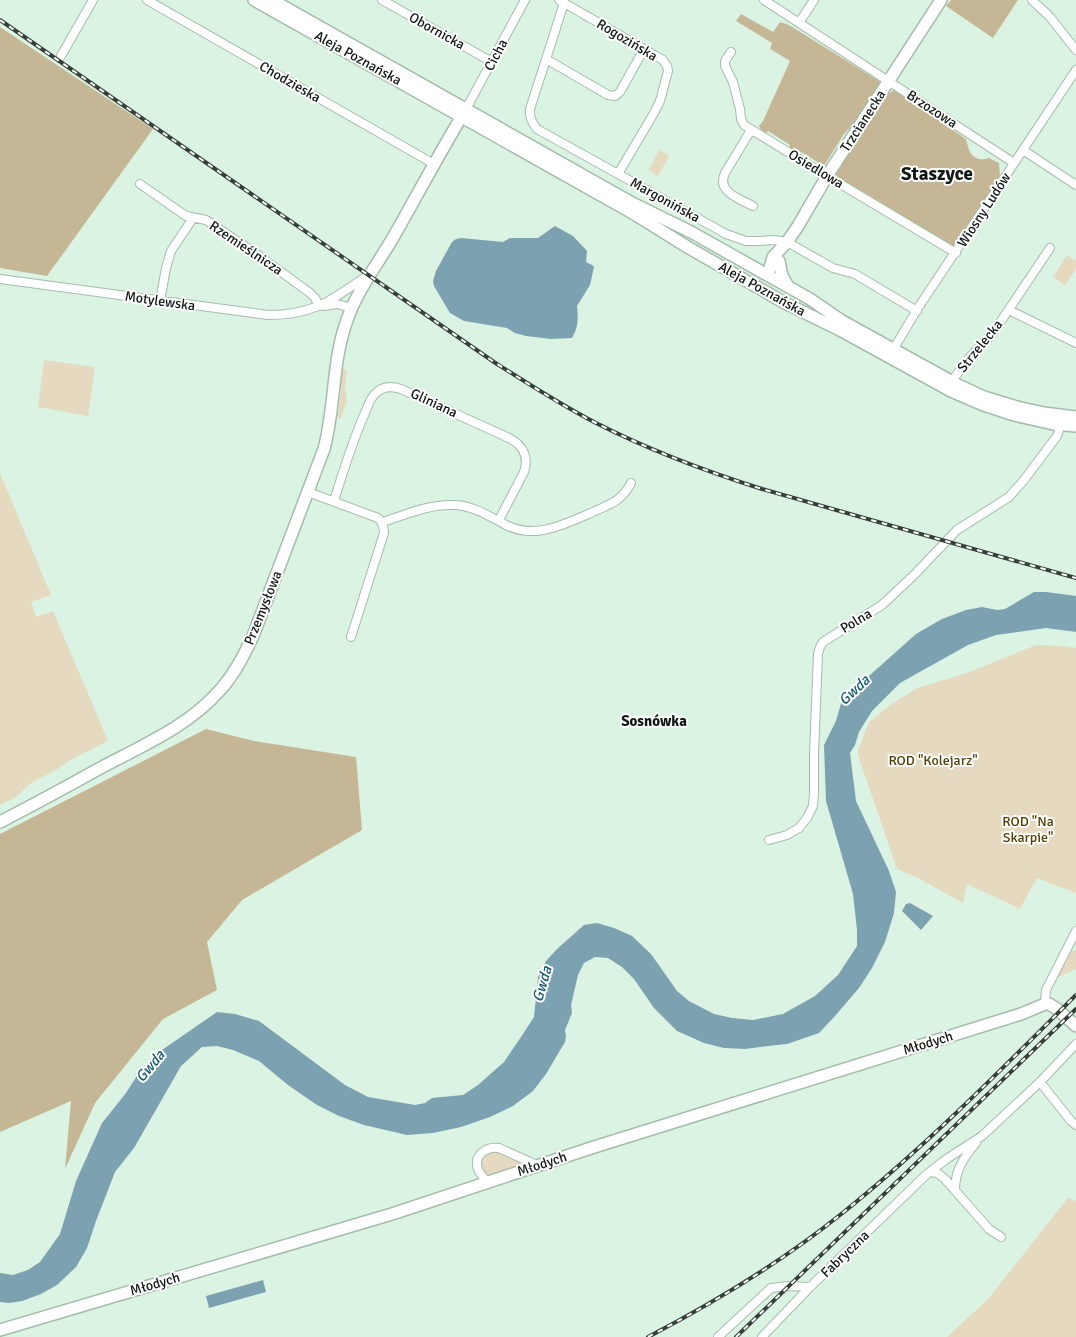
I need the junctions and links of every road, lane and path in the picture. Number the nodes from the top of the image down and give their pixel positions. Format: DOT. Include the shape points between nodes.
graph roads {
  1 [pos="93,0"];
  2 [pos="147,0"];
  3 [pos="254,0"];
  4 [pos="272,0"];
  5 [pos="382,0"];
  6 [pos="525,0"];
  7 [pos="764,0"];
  8 [pos="814,0"];
  9 [pos="940,0"];
  10 [pos="1032,0"];
  11 [pos="562,2"];
  12 [pos="799,23"];
  13 [pos="644,49"];
  14 [pos="1076,50"];
  15 [pos="731,52"];
  16 [pos="61,56"];
  17 [pos="546,59"];
  18 [pos="492,62"];
  19 [pos="1076,70"];
  20 [pos="888,81"];
  21 [pos="464,113"];
  22 [pos="751,130"];
  23 [pos="1023,150"];
  24 [pos="1014,163"];
  25 [pos="434,164"];
  26 [pos="618,174"];
  27 [pos="827,176"];
  28 [pos="140,184"];
  29 [pos="1076,185"];
  30 [pos="753,206"];
  31 [pos="193,218"];
  32 [pos="787,242"];
  33 [pos="1050,248"];
  34 [pos="721,249"];
  35 [pos="697,253"];
  36 [pos="956,253"];
  37 [pos="776,259"];
  38 [pos="743,262"];
  39 [pos="368,275"];
  40 [pos="768,275"];
  41 [pos="0,279"];
  42 [pos="760,288"];
  43 [pos="789,288"];
  44 [pos="341,294"];
  45 [pos="160,301"];
  46 [pos="353,305"];
  47 [pos="319,306"];
  48 [pos="1009,310"];
  49 [pos="917,311"];
  50 [pos="1076,343"];
  51 [pos="893,350"];
  52 [pos="951,382"];
  53 [pos="1076,418"];
  54 [pos="1058,420"];
  55 [pos="1076,426"];
  56 [pos="631,483"];
  57 [pos="308,492"];
  58 [pos="334,501"];
  59 [pos="499,520"];
  60 [pos="382,522"];
  61 [pos="351,637"];
  62 [pos="0,822"];
  63 [pos="768,840"];
  64 [pos="1076,931"];
  65 [pos="1045,1004"];
  66 [pos="1076,1026"];
  67 [pos="1076,1044"];
  68 [pos="1040,1082"];
  69 [pos="1076,1125"];
  70 [pos="982,1136"];
  71 [pos="539,1166"];
  72 [pos="930,1172"];
  73 [pos="488,1182"];
  74 [pos="955,1190"];
  75 [pos="1001,1237"];
  76 [pos="810,1288"];
  77 [pos="0,1330"];
  78 [pos="718,1337"];
  79 [pos="762,1337"];
  1 -- 16 [label="street"];
  2 -- 25 [label="street, Chodzieska"];
  3 -- 21 [label="street, Aleja Poznańska"];
  4 -- 21 [label="street, Aleja Poznańska"];
  5 -- 18 [label="street, Obornicka"];
  6 -- 18 [label="street, Cicha"];
  7 -- 12 [label="street, Brzozowa"];
  8 -- 12 [label="street"];
  9 -- 20 [label="street, Trzcianecka"];
  10 -- 14 [label="street"];
  11 -- 13 [label="street, Rogozińska"];
  11 -- 17 [label="street, Margonińska"];
  12 -- 20 [label="street, Brzozowa"];
  13 -- 17 [label="street" via="615,96"];
  13 -- 26 [label="street, Rogozińska" via="666,63 667,76 654,113"];
  15 -- 22 [label="street" via="725,66 733,82 742,121"];
  17 -- 26 [label="street, Margonińska" via="530,109 536,128"];
  18 -- 21 [label="street, Cicha"];
  19 -- 23 [label="street, Wiosny Ludów"];
  20 -- 24 [label="street, Brzozowa"];
  20 -- 27 [label="street, Trzcianecka"];
  21 -- 25 [label="street, Motylewska"];
  21 -- 34 [label="street, Aleja Poznańska"];
  21 -- 35 [label="street, Aleja Poznańska"];
  22 -- 27 [label="street, Osiedlowa"];
  22 -- 30 [label="street" via="722,180 725,189"];
  23 -- 24 [label="street, Wiosny Ludów"];
  23 -- 29 [label="street"];
  24 -- 36 [label="street, Wiosny Ludów"];
  25 -- 39 [label="street, Motylewska"];
  26 -- 32 [label="street, Margonińska" via="731,236 746,241"];
  27 -- 32 [label="street, Trzcianecka"];
  27 -- 36 [label="street, Osiedlowa"];
  28 -- 31 [label="street, Rzemieślnicza"];
  31 -- 45 [label="street" via="171,250"];
  31 -- 47 [label="street, Rzemieślnicza" via="206,220 258,255 310,293"];
  32 -- 37 [label="street, Trzcianecka"];
  32 -- 49 [label="street, Margonińska" via="833,268 855,274"];
  33 -- 48 [label="street, Strzelecka"];
  34 -- 35 [label="street" via="705,247"];
  34 -- 38 [label="street, Aleja Poznańska"];
  35 -- 42 [label="street, Aleja Poznańska"];
  36 -- 49 [label="street, Wiosny Ludów"];
  37 -- 38 [label="street"];
  37 -- 40 [label="street, Trzcianecka"];
  37 -- 43 [label="street"];
  38 -- 40 [label="street, Aleja Poznańska"];
  39 -- 44 [label="street, Motylewska"];
  39 -- 46 [label="street, Przemysłowa"];
  40 -- 42 [label="street, Trzcianecka"];
  40 -- 43 [label="street, Aleja Poznańska"];
  41 -- 45 [label="street, Motylewska"];
  42 -- 54 [label="street, Aleja Poznańska" via="966,398 1002,412"];
  43 -- 51 [label="street, Aleja Poznańska"];
  44 -- 46 [label="street" via="349,297"];
  44 -- 47 [label="street, Motylewska"];
  45 -- 47 [label="street, Motylewska" via="262,315 292,314"];
  46 -- 47 [label="street, Motylewska"];
  46 -- 57 [label="street, Przemysłowa" via="337,360 327,439"];
  48 -- 50 [label="street, Strzelecka"];
  48 -- 52 [label="street, Strzelecka"];
  49 -- 51 [label="street, Wiosny Ludów"];
  51 -- 52 [label="street, Aleja Poznańska"];
  52 -- 54 [label="street, Aleja Poznańska" via="999,402"];
  53 -- 54 [label="street, Aleja Poznańska"];
  54 -- 55 [label="street, Aleja Poznańska"];
  54 -- 63 [label="street, Polna" via="1050,446 1009,496 956,530 882,605 823,642 818,654 813,806 799,828"];
  56 -- 59 [label="street" via="618,500 554,528 531,531 514,528"];
  57 -- 58 [label="street"];
  57 -- 62 [label="street, Przemysłowa" via="253,636 221,690 196,714 169,732"];
  58 -- 59 [label="street, Gliniana" via="357,430 372,398 382,388 394,387 521,446 526,454 526,466"];
  58 -- 60 [label="street"];
  59 -- 60 [label="street" via="473,508 443,505"];
  60 -- 61 [label="street" via="384,533"];
  64 -- 65 [label="street" via="1046,990"];
  65 -- 66 [label="street" via="1054,1006"];
  65 -- 71 [label="street, Młodych"];
  67 -- 68 [label="street, Fabryczna"];
  68 -- 69 [label="street"];
  68 -- 70 [label="street, Fabryczna"];
  70 -- 72 [label="street, Fabryczna"];
  70 -- 74 [label="street, Fabryczna" via="959,1165"];
  71 -- 73 [label="street, Młodych"];
  71 -- 73 [label="street" via="499,1148 488,1148 479,1156 477,1166"];
  72 -- 74 [label="street" via="940,1175"];
  72 -- 76 [label="street, Fabryczna"];
  73 -- 77 [label="street, Młodych" via="392,1214"];
  74 -- 75 [label="street"];
  76 -- 78 [label="street" via="771,1288"];
  76 -- 79 [label="street, Fabryczna"];
}
